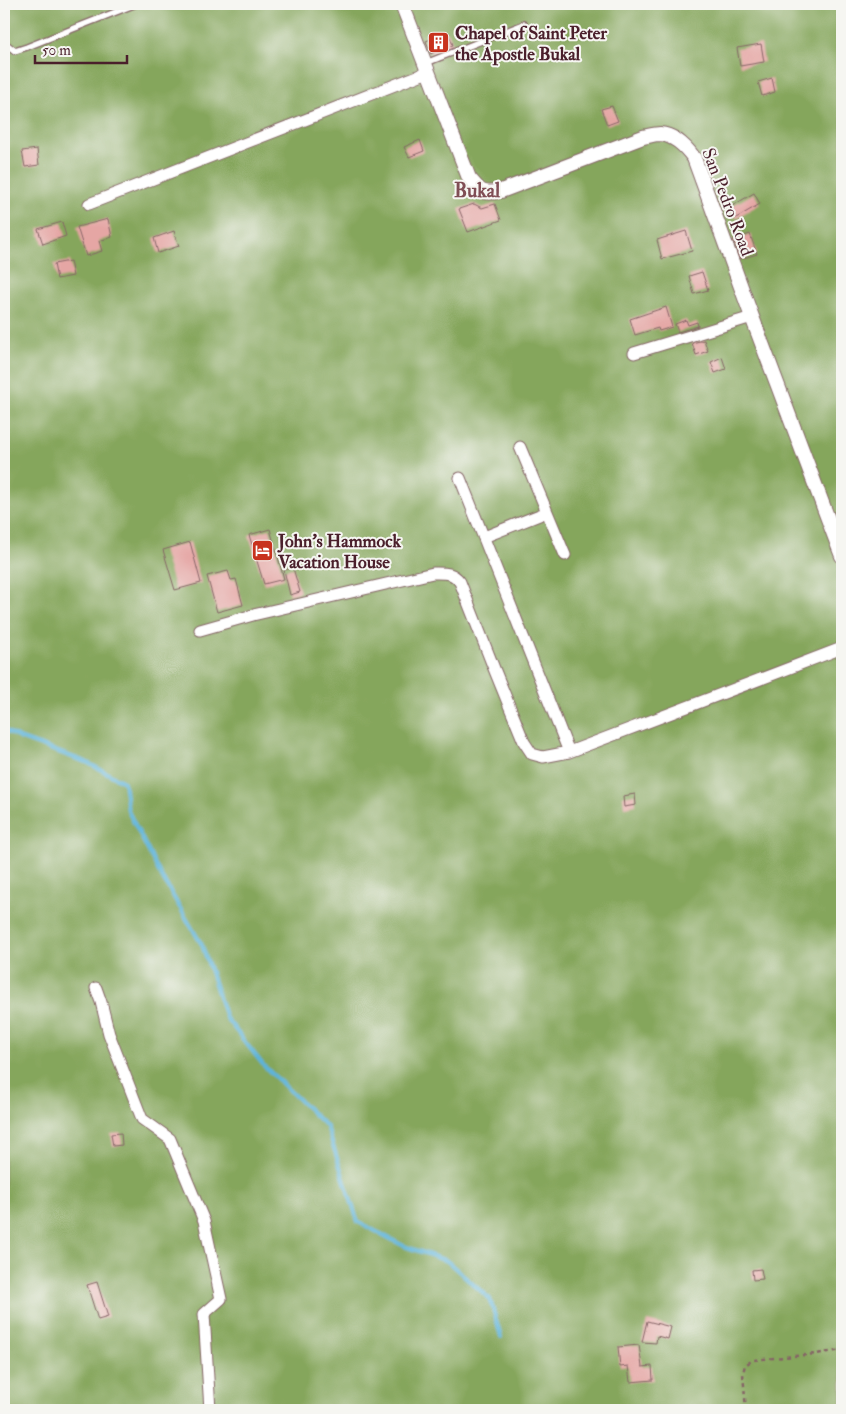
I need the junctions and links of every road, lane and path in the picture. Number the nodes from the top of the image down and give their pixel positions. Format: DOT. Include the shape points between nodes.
graph roads {
  1 [pos="136,4"];
  2 [pos="402,4"];
  3 [pos="524,24"];
  4 [pos="4,42"];
  5 [pos="426,68"];
  6 [pos="89,204"];
  7 [pos="752,317"];
  8 [pos="634,352"];
  9 [pos="520,446"];
  10 [pos="460,478"];
  11 [pos="547,512"];
  12 [pos="484,537"];
  13 [pos="565,555"];
  14 [pos="842,556"];
  15 [pos="200,630"];
  16 [pos="842,648"];
  17 [pos="569,752"];
  18 [pos="96,988"];
  19 [pos="842,1350"];
  20 [pos="210,1410"];
  21 [pos="746,1410"];
  1 -- 4 [label="lane" via="27,47 14,50"];
  2 -- 5 [label="street, San Pedro Road"];
  3 -- 5 [label="lane"];
  5 -- 6 [label="street"];
  5 -- 7 [label="street, San Pedro Road" via="469,178 489,194 644,137 661,134 688,148"];
  7 -- 8 [label="street"];
  7 -- 14 [label="street, San Pedro Road"];
  9 -- 11 [label="street"];
  10 -- 12 [label="street"];
  11 -- 12 [label="street"];
  11 -- 13 [label="street"];
  12 -- 17 [label="street"];
  15 -- 17 [label="street" via="433,573 456,576 524,742 532,754 543,757"];
  16 -- 17 [label="street"];
  18 -- 20 [label="street" via="109,1034 142,1120 170,1139 204,1221 221,1299 204,1314"];
  19 -- 21 [label="path" via="753,1360 745,1365 743,1373"];
}
